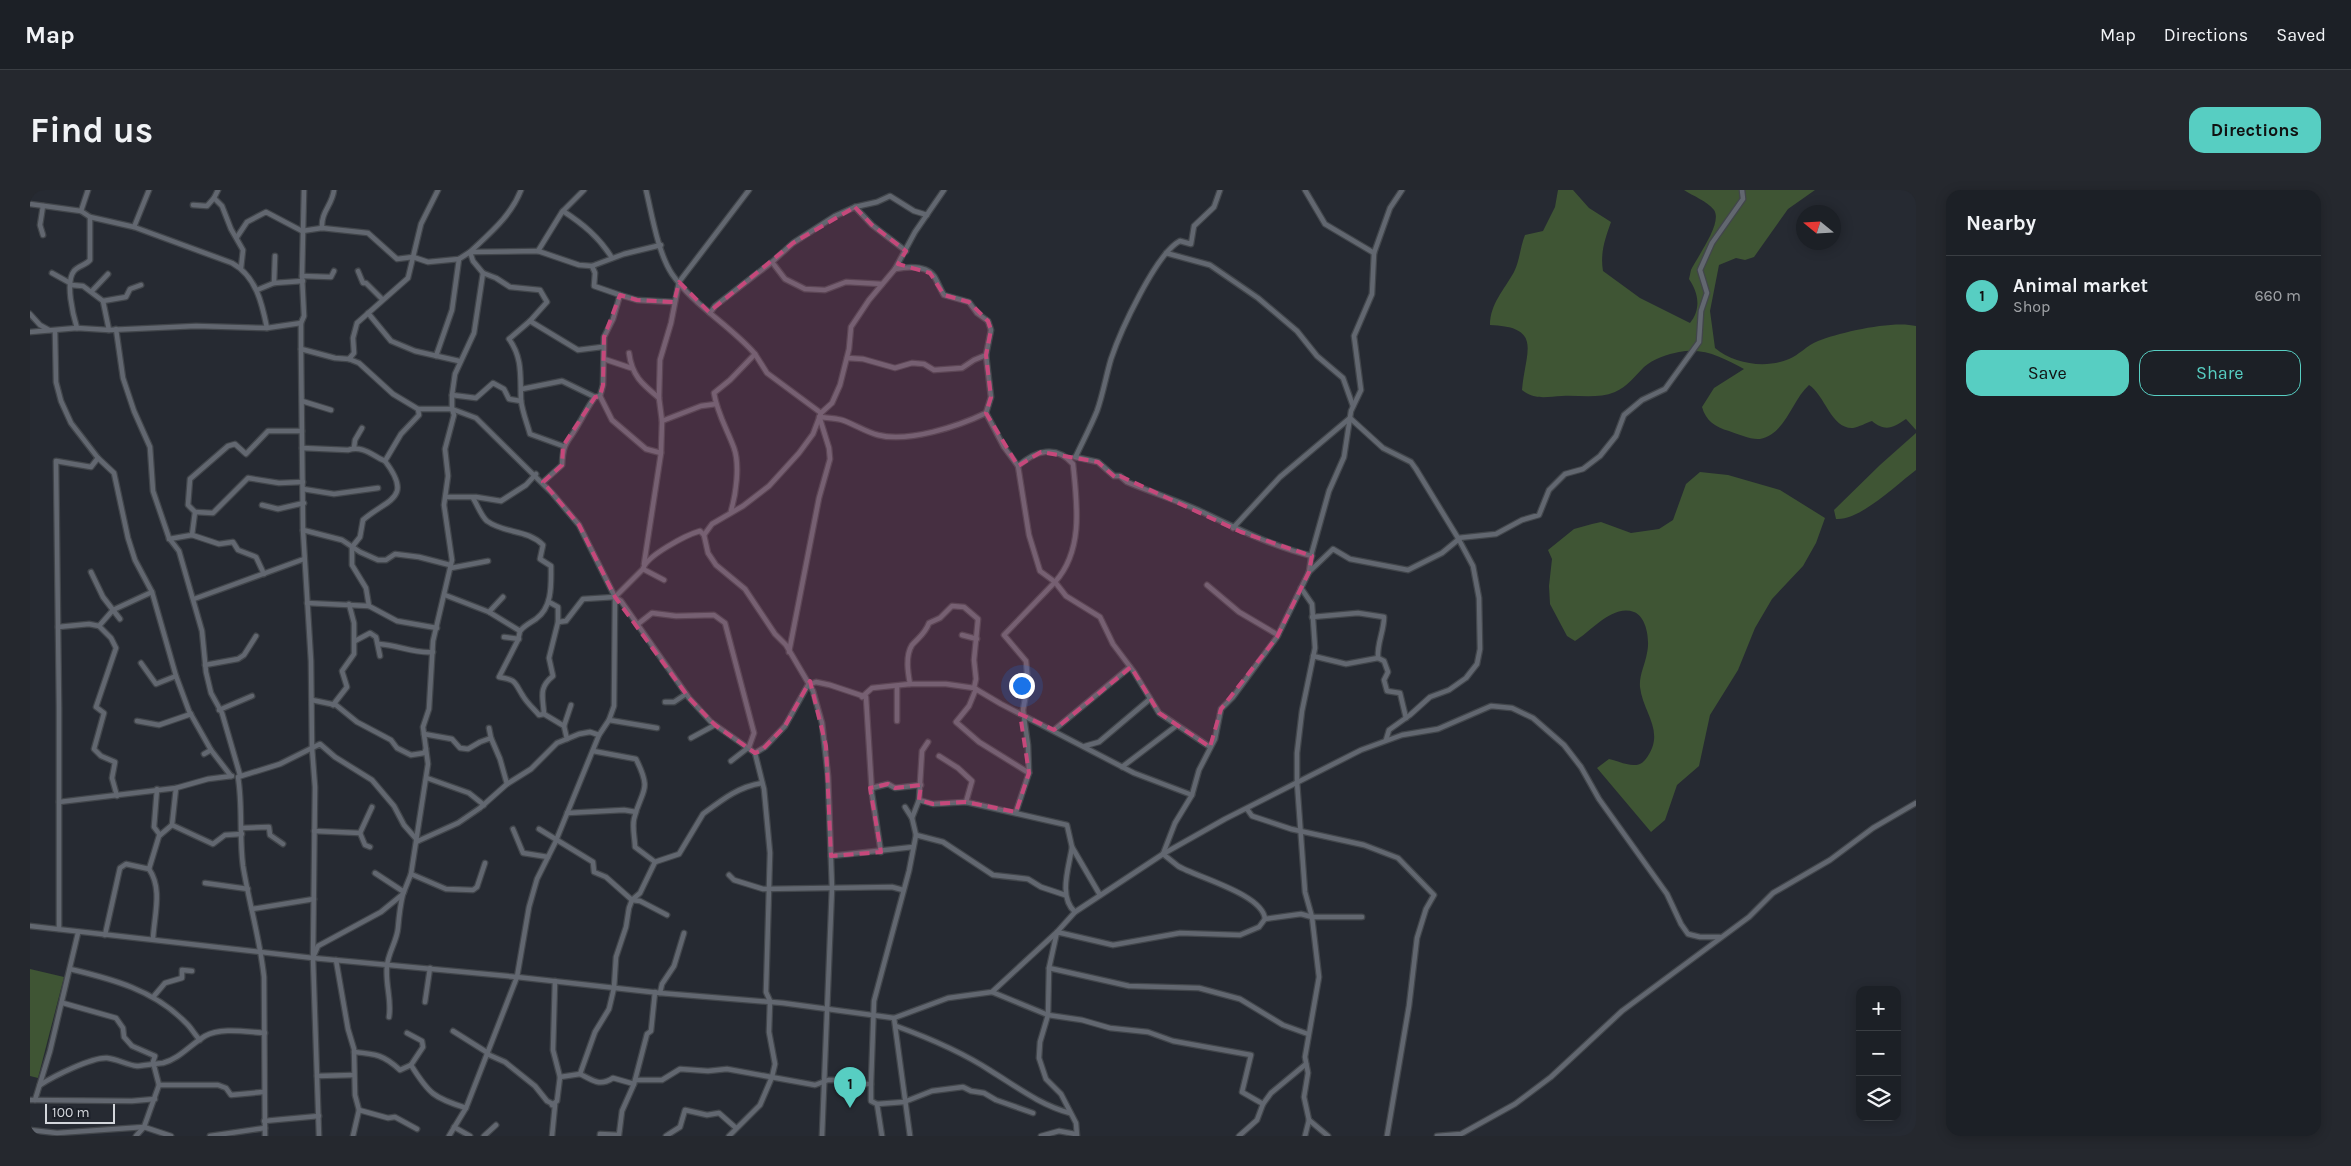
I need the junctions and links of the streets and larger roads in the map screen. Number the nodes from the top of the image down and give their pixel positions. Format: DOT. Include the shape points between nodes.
graph roads {
  1 [pos="88,190"];
  2 [pos="149,190"];
  3 [pos="218,190"];
  4 [pos="304,190"];
  5 [pos="334,190"];
  6 [pos="438,190"];
  7 [pos="521,190"];
  8 [pos="584,190"];
  9 [pos="646,190"];
  10 [pos="749,190"];
  11 [pos="944,190"];
  12 [pos="1220,190"];
  13 [pos="1305,190"];
  14 [pos="1402,190"];
  15 [pos="1742,190"];
  16 [pos="214,198"];
  17 [pos="30,204"];
  18 [pos="193,205"];
  19 [pos="43,206"];
  20 [pos="855,206"];
  21 [pos="81,211"];
  22 [pos="562,211"];
  23 [pos="927,214"];
  24 [pos="90,217"];
  25 [pos="134,227"];
  26 [pos="322,228"];
  27 [pos="302,231"];
  28 [pos="43,235"];
  29 [pos="237,237"];
  30 [pos="660,245"];
  31 [pos="906,250"];
  32 [pos="538,251"];
  33 [pos="470,252"];
  34 [pos="1166,253"];
  35 [pos="1374,253"];
  36 [pos="275,256"];
  37 [pos="413,257"];
  38 [pos="612,258"];
  39 [pos="459,259"];
  40 [pos="772,262"];
  41 [pos="592,266"];
  42 [pos="241,268"];
  43 [pos="895,269"];
  44 [pos="358,271"];
  45 [pos="52,272"];
  46 [pos="334,272"];
  47 [pos="483,273"];
  48 [pos="108,274"];
  49 [pos="302,278"];
  50 [pos="679,282"];
  51 [pos="274,283"];
  52 [pos="70,284"];
  53 [pos="882,284"];
  54 [pos="141,285"];
  55 [pos="257,290"];
  56 [pos="92,291"];
  57 [pos="620,295"];
  58 [pos="382,299"];
  59 [pos="103,301"];
  60 [pos="674,302"];
  61 [pos="368,313"];
  62 [pos="710,313"];
  63 [pos="30,314"];
  64 [pos="530,320"];
  65 [pos="301,324"];
  66 [pos="77,328"];
  67 [pos="267,328"];
  68 [pos="116,329"];
  69 [pos="109,330"];
  70 [pos="52,331"];
  71 [pos="30,332"];
  72 [pos="602,347"];
  73 [pos="301,349"];
  74 [pos="629,353"];
  75 [pos="755,354"];
  76 [pos="436,356"];
  77 [pos="986,356"];
  78 [pos="847,358"];
  79 [pos="350,359"];
  80 [pos="604,359"];
  81 [pos="460,361"];
  82 [pos="631,368"];
  83 [pos="522,389"];
  84 [pos="452,395"];
  85 [pos="598,397"];
  86 [pos="659,398"];
  87 [pos="302,401"];
  88 [pos="521,401"];
  89 [pos="716,404"];
  90 [pos="1353,406"];
  91 [pos="418,409"];
  92 [pos="452,409"];
  93 [pos="331,410"];
  94 [pos="986,413"];
  95 [pos="820,415"];
  96 [pos="1350,418"];
  97 [pos="662,421"];
  98 [pos="362,428"];
  99 [pos="302,431"];
  100 [pos="563,446"];
  101 [pos="302,448"];
  102 [pos="354,448"];
  103 [pos="660,452"];
  104 [pos="1056,452"];
  105 [pos="1076,456"];
  106 [pos="98,458"];
  107 [pos="385,462"];
  108 [pos="1018,466"];
  109 [pos="536,474"];
  110 [pos="303,482"];
  111 [pos="543,482"];
  112 [pos="304,488"];
  113 [pos="378,488"];
  114 [pos="446,496"];
  115 [pos="473,498"];
  116 [pos="304,503"];
  117 [pos="262,505"];
  118 [pos="731,511"];
  119 [pos="195,512"];
  120 [pos="1233,528"];
  121 [pos="303,530"];
  122 [pos="192,535"];
  123 [pos="704,535"];
  124 [pos="169,539"];
  125 [pos="1459,539"];
  126 [pos="352,548"];
  127 [pos="1312,556"];
  128 [pos="304,559"];
  129 [pos="488,561"];
  130 [pos="451,566"];
  131 [pos="644,567"];
  132 [pos="92,572"];
  133 [pos="1309,572"];
  134 [pos="264,574"];
  135 [pos="664,580"];
  136 [pos="1055,582"];
  137 [pos="1207,585"];
  138 [pos="1302,588"];
  139 [pos="152,592"];
  140 [pos="445,595"];
  141 [pos="503,597"];
  142 [pos="615,597"];
  143 [pos="194,599"];
  144 [pos="549,602"];
  145 [pos="307,603"];
  146 [pos="349,604"];
  147 [pos="370,606"];
  148 [pos="113,610"];
  149 [pos="489,612"];
  150 [pos="1312,617"];
  151 [pos="120,619"];
  152 [pos="558,622"];
  153 [pos="638,624"];
  154 [pos="99,626"];
  155 [pos="58,627"];
  156 [pos="437,628"];
  157 [pos="520,630"];
  158 [pos="962,635"];
  159 [pos="1278,635"];
  160 [pos="256,636"];
  161 [pos="504,637"];
  162 [pos="519,638"];
  163 [pos="977,639"];
  164 [pos="355,641"];
  165 [pos="379,644"];
  166 [pos="433,652"];
  167 [pos="789,652"];
  168 [pos="380,656"];
  169 [pos="1313,656"];
  170 [pos="1378,658"];
  171 [pos="141,663"];
  172 [pos="205,665"];
  173 [pos="1130,667"];
  174 [pos="176,676"];
  175 [pos="910,684"];
  176 [pos="808,685"];
  177 [pos="897,686"];
  178 [pos="975,689"];
  179 [pos="686,694"];
  180 [pos="252,696"];
  181 [pos="862,697"];
  182 [pos="1150,699"];
  183 [pos="312,700"];
  184 [pos="665,702"];
  185 [pos="333,705"];
  186 [pos="571,705"];
  187 [pos="219,710"];
  188 [pos="191,714"];
  189 [pos="544,714"];
  190 [pos="1023,715"];
  191 [pos="1406,718"];
  192 [pos="609,720"];
  193 [pos="137,721"];
  194 [pos="897,721"];
  195 [pos="715,725"];
  196 [pos="564,726"];
  197 [pos="1176,726"];
  198 [pos="489,728"];
  199 [pos="657,728"];
  200 [pos="1054,730"];
  201 [pos="424,734"];
  202 [pos="599,735"];
  203 [pos="490,738"];
  204 [pos="691,738"];
  205 [pos="567,739"];
  206 [pos="1386,740"];
  207 [pos="928,742"];
  208 [pos="1085,746"];
  209 [pos="749,747"];
  210 [pos="1210,747"];
  211 [pos="312,748"];
  212 [pos="427,749"];
  213 [pos="211,750"];
  214 [pos="593,751"];
  215 [pos="755,753"];
  216 [pos="204,754"];
  217 [pos="939,756"];
  218 [pos="731,761"];
  219 [pos="1122,767"];
  220 [pos="1028,773"];
  221 [pos="231,776"];
  222 [pos="239,776"];
  223 [pos="427,778"];
  224 [pos="1297,782"];
  225 [pos="762,783"];
  226 [pos="508,784"];
  227 [pos="921,785"];
  228 [pos="176,788"];
  229 [pos="872,788"];
  230 [pos="157,789"];
  231 [pos="1192,794"];
  232 [pos="117,796"];
  233 [pos="919,800"];
  234 [pos="59,802"];
  235 [pos="966,802"];
  236 [pos="1916,803"];
  237 [pos="484,805"];
  238 [pos="372,807"];
  239 [pos="905,807"];
  240 [pos="1247,809"];
  241 [pos="636,812"];
  242 [pos="1016,812"];
  243 [pos="567,813"];
  244 [pos="912,818"];
  245 [pos="172,824"];
  246 [pos="242,828"];
  247 [pos="513,829"];
  248 [pos="539,829"];
  249 [pos="314,831"];
  250 [pos="360,833"];
  251 [pos="1302,833"];
  252 [pos="242,834"];
  253 [pos="160,835"];
  254 [pos="916,835"];
  255 [pos="556,840"];
  256 [pos="418,841"];
  257 [pos="283,844"];
  258 [pos="370,847"];
  259 [pos="913,847"];
  260 [pos="1072,847"];
  261 [pos="881,852"];
  262 [pos="1163,854"];
  263 [pos="831,856"];
  264 [pos="548,857"];
  265 [pos="655,862"];
  266 [pos="485,863"];
  267 [pos="149,869"];
  268 [pos="375,873"];
  269 [pos="411,874"];
  270 [pos="729,875"];
  271 [pos="205,883"];
  272 [pos="770,887"];
  273 [pos="832,888"];
  274 [pos="248,889"];
  275 [pos="903,890"];
  276 [pos="403,893"];
  277 [pos="1066,895"];
  278 [pos="1100,895"];
  279 [pos="314,899"];
  280 [pos="632,900"];
  281 [pos="252,909"];
  282 [pos="1075,912"];
  283 [pos="667,916"];
  284 [pos="1312,916"];
  285 [pos="1362,916"];
  286 [pos="1266,919"];
  287 [pos="30,926"];
  288 [pos="58,929"];
  289 [pos="78,932"];
  290 [pos="1057,932"];
  291 [pos="684,933"];
  292 [pos="105,935"];
  293 [pos="1720,937"];
  294 [pos="153,939"];
  295 [pos="261,951"];
  296 [pos="313,958"];
  297 [pos="336,960"];
  298 [pos="387,964"];
  299 [pos="430,968"];
  300 [pos="1048,968"];
  301 [pos="70,969"];
  302 [pos="192,971"];
  303 [pos="516,977"];
  304 [pos="555,981"];
  305 [pos="614,988"];
  306 [pos="992,992"];
  307 [pos="658,993"];
  308 [pos="154,996"];
  309 [pos="770,1001"];
  310 [pos="425,1002"];
  311 [pos="63,1003"];
  312 [pos="826,1009"];
  313 [pos="1048,1015"];
  314 [pos="872,1016"];
  315 [pos="389,1017"];
  316 [pos="894,1018"];
  317 [pos="896,1026"];
  318 [pos="453,1031"];
  319 [pos="265,1033"];
  320 [pos="407,1033"];
  321 [pos="1308,1034"];
  322 [pos="200,1040"];
  323 [pos="354,1052"];
  324 [pos="488,1054"];
  325 [pos="153,1062"];
  326 [pos="1306,1064"];
  327 [pos="411,1066"];
  328 [pos="580,1074"];
  329 [pos="354,1075"];
  330 [pos="318,1076"];
  331 [pos="560,1077"];
  332 [pos="772,1077"];
  333 [pos="634,1082"];
  334 [pos="823,1082"];
  335 [pos="40,1084"];
  336 [pos="871,1084"];
  337 [pos="159,1085"];
  338 [pos="263,1092"];
  339 [pos="155,1099"];
  340 [pos="33,1100"];
  341 [pos="904,1102"];
  342 [pos="877,1104"];
  343 [pos="1263,1104"];
  344 [pos="552,1105"];
  345 [pos="466,1108"];
  346 [pos="358,1110"];
  347 [pos="1033,1113"];
  348 [pos="1070,1113"];
  349 [pos="319,1116"];
  350 [pos="1308,1120"];
  351 [pos="264,1121"];
  352 [pos="496,1125"];
  353 [pos="144,1127"];
  354 [pos="454,1127"];
  355 [pos="265,1128"];
  356 [pos="736,1128"];
  357 [pos="417,1129"];
  358 [pos="30,1130"];
  359 [pos="58,1134"];
  360 [pos="1076,1135"];
  361 [pos="136,1136"];
  362 [pos="171,1136"];
  363 [pos="210,1136"];
  364 [pos="265,1136"];
  365 [pos="319,1136"];
  366 [pos="353,1136"];
  367 [pos="449,1136"];
  368 [pos="470,1136"];
  369 [pos="484,1136"];
  370 [pos="552,1136"];
  371 [pos="600,1136"];
  372 [pos="666,1136"];
  373 [pos="728,1136"];
  374 [pos="822,1136"];
  375 [pos="882,1136"];
  376 [pos="910,1136"];
  377 [pos="1041,1136"];
  378 [pos="1239,1136"];
  379 [pos="1305,1136"];
  380 [pos="1328,1136"];
  381 [pos="1387,1136"];
  382 [pos="1437,1136"];
  1 -- 21 [label="street"];
  2 -- 25 [label="street"];
  3 -- 16 [label="street"];
  4 -- 27 [label="street"];
  5 -- 26 [label="street" via="321,218"];
  6 -- 37 [label="street" via="421,224"];
  7 -- 33 [label="street" via="496,229"];
  8 -- 22 [label="street"];
  9 -- 30 [label="street"];
  10 -- 50 [label="street"];
  11 -- 23 [label="street"];
  12 -- 34 [label="street" via="1214,207 1194,226 1190,244 1180,241"];
  13 -- 35 [label="street" via="1325,224"];
  14 -- 35 [label="street" via="1390,208"];
  15 -- 125 [label="street" via="1743,199 1712,243 1700,270 1707,293 1701,311 1699,342 1665,389 1642,400 1624,415 1616,436 1600,456 1583,469 1565,474 1549,490 1539,515 1496,534"];
  16 -- 18 [label="street" via="207,206"];
  16 -- 29 [label="street" via="222,206"];
  17 -- 19 [label="street"];
  19 -- 21 [label="street"];
  19 -- 28 [label="street" via="40,225"];
  20 -- 23 [label="street" via="890,196 914,211"];
  20 -- 31 [label="street" via="872,225"];
  20 -- 40 [label="street" via="792,243"];
  21 -- 24 [label="street"];
  22 -- 32 [label="street"];
  22 -- 38 [label="street" via="602,242"];
  23 -- 31 [label="street"];
  24 -- 25 [label="street"];
  24 -- 52 [label="street" via="90,260 73,272"];
  25 -- 42 [label="street"];
  26 -- 27 [label="street"];
  26 -- 37 [label="street" via="361,230 397,259"];
  27 -- 29 [label="street" via="266,212 247,222"];
  27 -- 49 [label="street"];
  29 -- 42 [label="street" via="244,250"];
  30 -- 38 [label="street"];
  30 -- 50 [label="street" via="664,259"];
  31 -- 43 [label="street"];
  32 -- 33 [label="street"];
  32 -- 41 [label="street"];
  33 -- 39 [label="street"];
  33 -- 47 [label="street"];
  34 -- 90 [label="street" via="1210,265 1258,298 1297,331 1317,356 1343,378"];
  34 -- 105 [label="street" via="1148,280 1123,331 1097,411"];
  35 -- 90 [label="street" via="1372,294 1354,336 1362,380"];
  36 -- 51 [label="street"];
  37 -- 39 [label="street" via="428,262"];
  37 -- 58 [label="street" via="408,278"];
  38 -- 41 [label="street"];
  39 -- 76 [label="street" via="452,310"];
  40 -- 53 [label="street" via="785,279 805,289 825,290 846,282"];
  40 -- 62 [label="street"];
  41 -- 57 [label="street" via="594,286"];
  42 -- 55 [label="street"];
  43 -- 53 [label="street"];
  43 -- 77 [label="street" via="908,266 930,272 944,295 969,302 988,321 991,330"];
  44 -- 58 [label="street" via="363,283"];
  45 -- 52 [label="street"];
  46 -- 49 [label="street" via="331,276"];
  47 -- 64 [label="street" via="510,287 540,290 547,302"];
  47 -- 81 [label="street" via="474,334"];
  48 -- 56 [label="street"];
  49 -- 51 [label="street"];
  49 -- 65 [label="street" via="304,316"];
  50 -- 60 [label="street"];
  50 -- 62 [label="street"];
  51 -- 55 [label="street"];
  52 -- 56 [label="street"];
  52 -- 66 [label="street" via="71,307"];
  53 -- 78 [label="street" via="851,326"];
  54 -- 59 [label="street" via="130,289 126,298"];
  55 -- 67 [label="street"];
  56 -- 59 [label="street"];
  57 -- 60 [label="street" via="637,300"];
  57 -- 72 [label="street"];
  58 -- 61 [label="street"];
  59 -- 69 [label="street"];
  60 -- 86 [label="street" via="660,360"];
  61 -- 76 [label="street" via="391,341"];
  61 -- 79 [label="street" via="357,323 354,353"];
  62 -- 75 [label="street"];
  63 -- 70 [label="street" via="40,325"];
  64 -- 72 [label="street" via="578,350"];
  64 -- 83 [label="street" via="509,339 517,349"];
  65 -- 67 [label="street"];
  65 -- 73 [label="street"];
  66 -- 69 [label="street"];
  66 -- 70 [label="street"];
  67 -- 68 [label="street"];
  68 -- 69 [label="street"];
  68 -- 124 [label="street" via="123,378 150,447 153,491"];
  70 -- 71 [label="street"];
  70 -- 106 [label="street" via="56,382 61,401 71,423"];
  72 -- 80 [label="street"];
  73 -- 79 [label="street"];
  73 -- 87 [label="street"];
  74 -- 82 [label="street"];
  75 -- 89 [label="street" via="714,393"];
  75 -- 95 [label="street" via="767,373"];
  76 -- 81 [label="street"];
  77 -- 78 [label="street" via="962,368 941,370 924,364 895,368"];
  77 -- 94 [label="street" via="991,397"];
  78 -- 95 [label="street" via="832,402"];
  79 -- 91 [label="street" via="359,363 393,394"];
  80 -- 82 [label="street"];
  80 -- 85 [label="street"];
  81 -- 84 [label="street"];
  82 -- 86 [label="street"];
  83 -- 85 [label="street" via="562,381"];
  83 -- 88 [label="street"];
  84 -- 88 [label="street" via="476,398 493,383 504,389 509,399"];
  84 -- 92 [label="street"];
  85 -- 100 [label="street"];
  85 -- 103 [label="street" via="612,420 646,449"];
  86 -- 97 [label="street"];
  87 -- 93 [label="street"];
  87 -- 99 [label="street"];
  88 -- 100 [label="street" via="530,434"];
  89 -- 97 [label="street" via="701,406"];
  89 -- 118 [label="street" via="735,450 737,465"];
  90 -- 96 [label="street"];
  91 -- 92 [label="street"];
  91 -- 107 [label="street" via="419,415 401,434"];
  92 -- 109 [label="street" via="476,418"];
  92 -- 114 [label="street" via="453,420 445,449"];
  94 -- 95 [label="street" via="953,428 901,435 879,435 840,419"];
  94 -- 108 [label="street"];
  95 -- 118 [label="street" via="813,434 780,474 755,497"];
  95 -- 167 [label="street" via="830,459 819,498"];
  96 -- 120 [label="street" via="1280,477"];
  96 -- 125 [label="street" via="1383,448 1410,462"];
  96 -- 127 [label="street" via="1344,457 1329,491"];
  97 -- 103 [label="street"];
  98 -- 102 [label="street"];
  99 -- 101 [label="street"];
  99 -- 119 [label="street" via="268,431 246,454 235,444 228,446 190,480 188,505"];
  100 -- 111 [label="street" via="562,465"];
  101 -- 102 [label="street"];
  101 -- 110 [label="street"];
  102 -- 107 [label="street" via="370,452"];
  103 -- 131 [label="street"];
  104 -- 105 [label="street" via="1071,458"];
  104 -- 108 [label="street" via="1041,452"];
  104 -- 136 [label="street" via="1073,464 1078,522 1073,548"];
  105 -- 120 [label="street" via="1098,462 1114,476"];
  106 -- 139 [label="street" via="114,473 135,560"];
  106 -- 155 [label="street" via="91,466 56,461"];
  107 -- 126 [label="street" via="397,480 398,491 390,502 363,520 360,537"];
  108 -- 136 [label="street" via="1040,571"];
  109 -- 111 [label="street"];
  109 -- 115 [label="street" via="526,485 501,501"];
  110 -- 112 [label="street"];
  110 -- 119 [label="street" via="279,483 248,478 212,512"];
  111 -- 142 [label="street" via="579,525"];
  112 -- 113 [label="street" via="334,494"];
  112 -- 116 [label="street"];
  114 -- 115 [label="street"];
  114 -- 130 [label="street" via="444,505"];
  115 -- 144 [label="street" via="487,521 508,532 518,530 543,545 540,559 551,566"];
  116 -- 117 [label="street" via="278,509"];
  116 -- 121 [label="street"];
  118 -- 123 [label="street" via="712,524"];
  119 -- 122 [label="street"];
  120 -- 127 [label="street"];
  121 -- 126 [label="street" via="342,540"];
  121 -- 128 [label="street"];
  122 -- 124 [label="street"];
  122 -- 134 [label="street" via="218,544 233,542 238,550 256,557"];
  123 -- 131 [label="street" via="700,531 693,533 661,550"];
  123 -- 167 [label="street" via="708,553 716,565 745,589"];
  124 -- 143 [label="street" via="179,551"];
  125 -- 133 [label="street" via="1442,553 1412,569 1350,559 1333,549"];
  125 -- 191 [label="street" via="1477,582 1480,623 1477,664 1466,678 1449,690 1430,697"];
  126 -- 130 [label="street" via="378,560 386,560 395,554"];
  126 -- 147 [label="street" via="352,565 366,588"];
  127 -- 133 [label="street"];
  128 -- 134 [label="street"];
  128 -- 145 [label="street"];
  129 -- 130 [label="street"];
  130 -- 140 [label="street"];
  131 -- 135 [label="street"];
  131 -- 142 [label="street"];
  132 -- 148 [label="street"];
  133 -- 138 [label="street"];
  134 -- 143 [label="street"];
  136 -- 173 [label="street" via="1066,596 1100,618"];
  136 -- 190 [label="street" via="1004,635 1026,661 1028,683"];
  137 -- 159 [label="street" via="1239,612"];
  138 -- 150 [label="street" via="1312,604"];
  138 -- 159 [label="street"];
  139 -- 148 [label="street"];
  139 -- 174 [label="street"];
  140 -- 149 [label="street"];
  140 -- 156 [label="street"];
  141 -- 149 [label="street"];
  142 -- 152 [label="street" via="583,599 566,622"];
  142 -- 153 [label="street"];
  142 -- 192 [label="street" via="614,706"];
  143 -- 172 [label="street" via="202,631"];
  144 -- 152 [label="street" via="558,607"];
  144 -- 157 [label="street" via="538,618"];
  145 -- 146 [label="street"];
  145 -- 183 [label="street"];
  146 -- 147 [label="street"];
  146 -- 164 [label="street"];
  147 -- 156 [label="street" via="397,621"];
  148 -- 151 [label="street"];
  148 -- 154 [label="street"];
  149 -- 157 [label="street"];
  150 -- 169 [label="street"];
  150 -- 170 [label="street" via="1358,613 1384,617 1384,629 1377,645"];
  152 -- 189 [label="street" via="549,658 553,676 545,682 540,694"];
  153 -- 179 [label="street"];
  153 -- 209 [label="street" via="652,613 714,615 725,623 746,709 754,727"];
  154 -- 155 [label="street"];
  154 -- 232 [label="street" via="116,648 96,707 104,713 94,749 115,762 112,778"];
  155 -- 234 [label="street"];
  156 -- 166 [label="street"];
  157 -- 162 [label="street"];
  158 -- 163 [label="street"];
  159 -- 210 [label="street" via="1221,709 1220,722"];
  160 -- 172 [label="street" via="238,659"];
  161 -- 162 [label="street"];
  162 -- 189 [label="street" via="499,677 510,679 520,687 523,696 539,715"];
  163 -- 175 [label="street" via="978,619 964,607 952,606 928,624 925,634 911,646 907,664"];
  163 -- 178 [label="street"];
  164 -- 165 [label="street" via="370,633"];
  164 -- 185 [label="street" via="354,654 342,671 347,687"];
  165 -- 166 [label="street"];
  165 -- 168 [label="street"];
  166 -- 201 [label="street"];
  167 -- 176 [label="street"];
  169 -- 170 [label="street" via="1346,664"];
  169 -- 224 [label="street" via="1302,712"];
  170 -- 191 [label="street" via="1384,660 1388,672 1384,680 1387,691 1400,693"];
  171 -- 174 [label="street" via="156,684"];
  172 -- 187 [label="street"];
  173 -- 182 [label="street"];
  173 -- 200 [label="street"];
  174 -- 188 [label="street"];
  175 -- 177 [label="street"];
  175 -- 178 [label="street"];
  176 -- 181 [label="street" via="816,682 830,685"];
  176 -- 215 [label="street" via="785,726"];
  176 -- 263 [label="street" via="813,691 826,746"];
  177 -- 181 [label="street" via="872,688"];
  177 -- 194 [label="street"];
  178 -- 190 [label="street"];
  178 -- 220 [label="street" via="969,706 956,722 979,742"];
  179 -- 184 [label="street" via="674,702"];
  179 -- 195 [label="street"];
  180 -- 187 [label="street"];
  181 -- 229 [label="street" via="867,701"];
  182 -- 197 [label="street" via="1159,713"];
  182 -- 208 [label="street" via="1099,742"];
  183 -- 185 [label="street"];
  183 -- 211 [label="street"];
  185 -- 212 [label="street" via="411,755 424,753"];
  186 -- 196 [label="street"];
  187 -- 222 [label="street"];
  188 -- 193 [label="street" via="159,725"];
  188 -- 213 [label="street"];
  189 -- 196 [label="street"];
  190 -- 200 [label="street"];
  190 -- 220 [label="street"];
  191 -- 206 [label="street" via="1389,730"];
  192 -- 199 [label="street"];
  192 -- 202 [label="street"];
  195 -- 204 [label="street"];
  195 -- 209 [label="street"];
  196 -- 205 [label="street"];
  197 -- 210 [label="street"];
  197 -- 219 [label="street"];
  198 -- 203 [label="street"];
  200 -- 208 [label="street"];
  201 -- 203 [label="street" via="452,739 460,748 468,749"];
  201 -- 212 [label="street"];
  202 -- 205 [label="street" via="590,732"];
  202 -- 214 [label="street"];
  203 -- 226 [label="street"];
  205 -- 226 [label="street" via="557,743 531,769"];
  206 -- 224 [label="street"];
  206 -- 293 [label="street" via="1438,730 1491,706 1512,708 1533,718 1564,745 1580,767 1599,800 1667,894 1688,934"];
  207 -- 227 [label="street" via="922,751"];
  208 -- 219 [label="street"];
  209 -- 215 [label="street"];
  209 -- 218 [label="street"];
  210 -- 231 [label="street"];
  211 -- 222 [label="street" via="280,764"];
  211 -- 249 [label="street"];
  211 -- 256 [label="street" via="320,744 372,780"];
  212 -- 223 [label="street"];
  213 -- 216 [label="street"];
  213 -- 221 [label="street"];
  214 -- 241 [label="street" via="636,759 646,790"];
  214 -- 243 [label="street"];
  215 -- 225 [label="street"];
  217 -- 235 [label="street" via="972,781"];
  219 -- 231 [label="street"];
  220 -- 242 [label="street"];
  221 -- 222 [label="street"];
  221 -- 228 [label="street"];
  222 -- 246 [label="street"];
  223 -- 237 [label="street" via="469,793"];
  223 -- 256 [label="street"];
  224 -- 240 [label="street"];
  224 -- 251 [label="street"];
  225 -- 265 [label="street" via="738,788 704,814 679,854"];
  225 -- 272 [label="street" via="768,818"];
  226 -- 237 [label="street"];
  227 -- 229 [label="street" via="895,788 888,784"];
  227 -- 233 [label="street"];
  228 -- 230 [label="street"];
  228 -- 245 [label="street"];
  229 -- 261 [label="street"];
  230 -- 232 [label="street"];
  230 -- 253 [label="street" via="154,827"];
  231 -- 262 [label="street" via="1175,823"];
  232 -- 234 [label="street"];
  233 -- 235 [label="street" via="933,804"];
  233 -- 244 [label="street"];
  234 -- 288 [label="street"];
  235 -- 242 [label="street"];
  236 -- 293 [label="street" via="1773,894 1749,917"];
  237 -- 256 [label="street" via="458,823"];
  238 -- 250 [label="street"];
  239 -- 244 [label="street"];
  240 -- 251 [label="street" via="1252,816"];
  240 -- 262 [label="street"];
  241 -- 243 [label="street"];
  241 -- 265 [label="street" via="635,847"];
  242 -- 260 [label="street" via="1067,825"];
  243 -- 255 [label="street"];
  244 -- 254 [label="street"];
  245 -- 252 [label="street" via="213,844 224,835"];
  245 -- 253 [label="street"];
  246 -- 252 [label="street"];
  246 -- 257 [label="street" via="269,827 270,835"];
  247 -- 264 [label="street" via="522,854"];
  248 -- 255 [label="street"];
  249 -- 250 [label="street"];
  249 -- 279 [label="street"];
  250 -- 258 [label="street" via="365,845"];
  251 -- 284 [label="street" via="1306,892"];
  251 -- 381 [label="street" via="1364,845 1398,858 1434,895 1426,909 1418,938"];
  252 -- 274 [label="street"];
  253 -- 267 [label="street"];
  254 -- 259 [label="street"];
  254 -- 277 [label="street" via="943,842 993,875 1028,879"];
  255 -- 264 [label="street"];
  255 -- 280 [label="street" via="593,862 594,872 606,877"];
  256 -- 269 [label="street"];
  259 -- 261 [label="street"];
  259 -- 275 [label="street"];
  260 -- 277 [label="street"];
  260 -- 278 [label="street"];
  261 -- 263 [label="street"];
  262 -- 278 [label="street"];
  262 -- 286 [label="street" via="1179,866 1223,883 1261,910"];
  263 -- 273 [label="street"];
  264 -- 303 [label="street" via="528,908"];
  265 -- 280 [label="street" via="640,893"];
  266 -- 269 [label="street" via="473,890 446,889"];
  267 -- 292 [label="street" via="126,864 120,868"];
  267 -- 294 [label="street" via="154,876 158,902"];
  268 -- 276 [label="street"];
  269 -- 276 [label="street"];
  270 -- 272 [label="street" via="734,880 763,889"];
  271 -- 274 [label="street"];
  272 -- 273 [label="street"];
  272 -- 309 [label="street" via="766,992"];
  273 -- 275 [label="street" via="892,887"];
  273 -- 312 [label="street"];
  274 -- 281 [label="street"];
  275 -- 314 [label="street"];
  276 -- 296 [label="street" via="381,912 318,946"];
  276 -- 298 [label="street" via="398,928"];
  277 -- 282 [label="street" via="1068,905"];
  278 -- 282 [label="street"];
  279 -- 281 [label="street"];
  279 -- 296 [label="street"];
  280 -- 283 [label="street"];
  280 -- 305 [label="street" via="616,957"];
  281 -- 295 [label="street"];
  282 -- 290 [label="street"];
  284 -- 285 [label="street"];
  284 -- 286 [label="street" via="1301,914"];
  284 -- 321 [label="street" via="1319,977"];
  286 -- 290 [label="street" via="1259,927 1240,935 1180,933 1113,944"];
  287 -- 288 [label="street"];
  288 -- 289 [label="street"];
  289 -- 292 [label="street"];
  289 -- 301 [label="street"];
  290 -- 300 [label="street"];
  290 -- 306 [label="street"];
  291 -- 307 [label="street" via="674,966"];
  292 -- 294 [label="street"];
  293 -- 382 [label="street" via="1622,1011 1551,1077 1515,1104 1461,1134"];
  294 -- 295 [label="street"];
  295 -- 296 [label="street"];
  295 -- 319 [label="street"];
  296 -- 297 [label="street"];
  296 -- 330 [label="street"];
  297 -- 298 [label="street"];
  297 -- 323 [label="street"];
  298 -- 299 [label="street"];
  298 -- 315 [label="street"];
  299 -- 303 [label="street"];
  299 -- 310 [label="street"];
  300 -- 313 [label="street"];
  300 -- 321 [label="street" via="1129,986 1199,988 1240,999 1283,1025"];
  301 -- 308 [label="street" via="114,980"];
  301 -- 311 [label="street"];
  302 -- 308 [label="street" via="182,970 182,978 165,983"];
  303 -- 304 [label="street"];
  303 -- 324 [label="street"];
  304 -- 305 [label="street"];
  304 -- 331 [label="street" via="553,1050"];
  305 -- 307 [label="street"];
  305 -- 328 [label="street" via="609,1009 595,1032"];
  306 -- 313 [label="street"];
  306 -- 316 [label="street" via="948,998"];
  307 -- 309 [label="street"];
  307 -- 333 [label="street" via="651,1031 647,1034"];
  308 -- 322 [label="street" via="186,1022"];
  309 -- 312 [label="street"];
  309 -- 332 [label="street" via="769,1032 775,1064"];
  311 -- 325 [label="street" via="116,1018 123,1028 124,1037 132,1046 155,1056"];
  311 -- 335 [label="street"];
  312 -- 314 [label="street"];
  312 -- 334 [label="street"];
  313 -- 343 [label="street" via="1148,1032 1182,1043 1251,1056 1242,1092"];
  313 -- 348 [label="street" via="1039,1058 1046,1079 1061,1094"];
  314 -- 316 [label="street"];
  314 -- 336 [label="street"];
  316 -- 317 [label="street"];
  317 -- 341 [label="street"];
  317 -- 348 [label="street" via="958,1053 1033,1098"];
  318 -- 324 [label="street"];
  319 -- 322 [label="street" via="222,1032 206,1035"];
  319 -- 338 [label="street"];
  320 -- 327 [label="street" via="422,1041 423,1047"];
  321 -- 326 [label="street"];
  322 -- 325 [label="street" via="174,1059"];
  323 -- 327 [label="street" via="387,1058 400,1070"];
  323 -- 329 [label="street"];
  324 -- 344 [label="street" via="535,1086"];
  324 -- 345 [label="street"];
  325 -- 335 [label="street" via="138,1066 106,1058 58,1073"];
  325 -- 337 [label="street"];
  326 -- 343 [label="street" via="1284,1081"];
  326 -- 350 [label="street" via="1308,1073 1304,1097"];
  327 -- 345 [label="street" via="439,1099"];
  328 -- 331 [label="street"];
  328 -- 333 [label="street" via="594,1083 613,1078"];
  329 -- 330 [label="street"];
  329 -- 346 [label="street"];
  330 -- 349 [label="street"];
  331 -- 344 [label="street" via="557,1101"];
  332 -- 333 [label="street" via="727,1069 680,1069 662,1080"];
  332 -- 334 [label="street" via="815,1085"];
  332 -- 356 [label="street" via="760,1105"];
  333 -- 371 [label="street" via="622,1111 619,1135"];
  334 -- 336 [label="street" via="838,1080 841,1084"];
  334 -- 374 [label="street"];
  335 -- 340 [label="street"];
  336 -- 342 [label="street" via="871,1101"];
  337 -- 338 [label="street" via="218,1085 226,1088 230,1095"];
  337 -- 339 [label="street"];
  338 -- 351 [label="street"];
  339 -- 340 [label="street"];
  339 -- 353 [label="street"];
  341 -- 342 [label="street"];
  341 -- 347 [label="street" via="932,1091 963,1087 984,1092 996,1100"];
  341 -- 376 [label="street"];
  342 -- 375 [label="street"];
  343 -- 378 [label="street" via="1257,1120"];
  344 -- 370 [label="street" via="555,1104 556,1110"];
  345 -- 354 [label="street"];
  346 -- 357 [label="street" via="395,1117"];
  346 -- 366 [label="street"];
  348 -- 360 [label="street" via="1076,1123"];
  349 -- 351 [label="street"];
  349 -- 365 [label="street"];
  350 -- 379 [label="street"];
  350 -- 380 [label="street"];
  351 -- 355 [label="street"];
  352 -- 369 [label="street"];
  353 -- 359 [label="street"];
  353 -- 361 [label="street"];
  353 -- 362 [label="street"];
  354 -- 367 [label="street"];
  354 -- 368 [label="street"];
  355 -- 363 [label="street"];
  355 -- 364 [label="street"];
  356 -- 372 [label="street" via="719,1112 707,1115 686,1110 680,1126"];
  356 -- 373 [label="street"];
  358 -- 359 [label="street"];
  360 -- 377 [label="street" via="1059,1131"];
}
